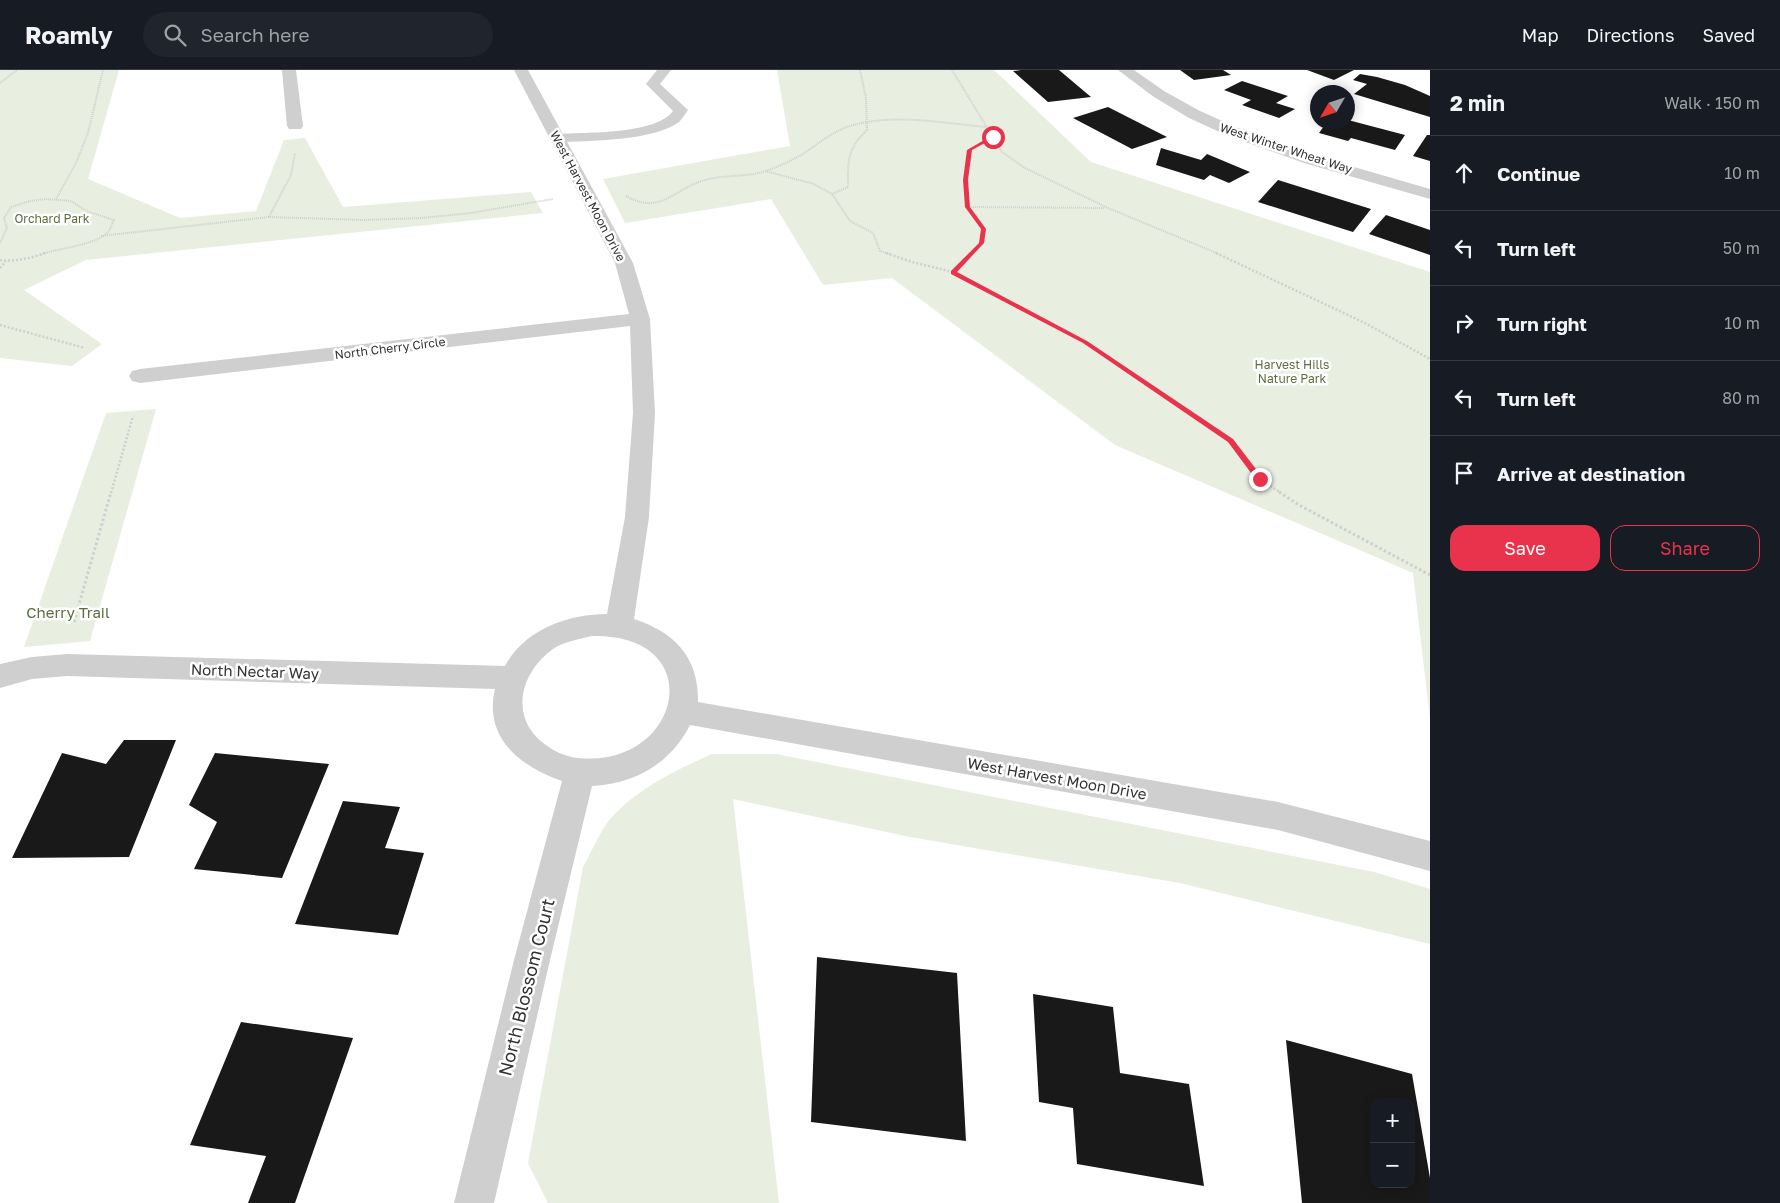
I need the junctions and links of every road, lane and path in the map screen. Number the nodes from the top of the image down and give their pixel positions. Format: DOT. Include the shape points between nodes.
graph roads {
  1 [pos="17,70"];
  2 [pos="103,70"];
  3 [pos="289,70"];
  4 [pos="521,70"];
  5 [pos="664,70"];
  6 [pos="860,70"];
  7 [pos="952,70"];
  8 [pos="1124,70"];
  9 [pos="0,83"];
  10 [pos="867,123"];
  11 [pos="295,126"];
  12 [pos="986,127"];
  13 [pos="993,137"];
  14 [pos="557,138"];
  15 [pos="295,150"];
  16 [pos="765,171"];
  17 [pos="622,193"];
  18 [pos="832,194"];
  19 [pos="1430,194"];
  20 [pos="556,198"];
  21 [pos="56,199"];
  22 [pos="968,207"];
  23 [pos="1108,208"];
  24 [pos="269,216"];
  25 [pos="101,236"];
  26 [pos="0,243"];
  27 [pos="0,260"];
  28 [pos="6,261"];
  29 [pos="0,268"];
  30 [pos="953,272"];
  31 [pos="640,319"];
  32 [pos="0,324"];
  33 [pos="85,348"];
  34 [pos="1430,359"];
  35 [pos="140,376"];
  36 [pos="134,416"];
  37 [pos="1430,575"];
  38 [pos="74,622"];
  39 [pos="619,626"];
  40 [pos="0,676"];
  41 [pos="511,678"];
  42 [pos="682,712"];
  43 [pos="580,772"];
  44 [pos="1430,856"];
  45 [pos="474,1203"];
  1 -- 9 [label="path"];
  2 -- 21 [label="path" via="88,133"];
  3 -- 11 [label="street"];
  4 -- 14 [label="street, West Harvest Moon Drive"];
  5 -- 14 [label="lane" via="653,84 681,110 672,120 642,131"];
  6 -- 10 [label="path"];
  7 -- 12 [label="path"];
  8 -- 19 [label="street, West Winter Wheat Way" via="1170,103 1234,133"];
  10 -- 12 [label="path" via="892,119"];
  10 -- 16 [label="path" via="850,126 826,137 799,156"];
  10 -- 18 [label="path" via="867,130 848,154 848,187"];
  12 -- 13 [label="path"];
  13 -- 22 [label="path" via="969,150 965,180"];
  13 -- 23 [label="path" via="1002,152 1025,168"];
  14 -- 31 [label="street, West Harvest Moon Drive" via="624,263"];
  15 -- 24 [label="path" via="291,175"];
  16 -- 17 [label="path" via="700,181 668,200 652,204 637,202"];
  16 -- 18 [label="path" via="814,184"];
  18 -- 30 [label="path" via="850,221 872,234 880,251"];
  20 -- 24 [label="path" via="421,218 363,220"];
  21 -- 25 [label="path" via="71,201 86,211 114,220 108,232"];
  21 -- 26 [label="path" via="30,201 11,207 4,218 7,228"];
  22 -- 23 [label="path"];
  22 -- 30 [label="path" via="984,229 982,243"];
  23 -- 34 [label="path" via="1272,278"];
  24 -- 25 [label="path"];
  25 -- 28 [label="path" via="85,244"];
  27 -- 28 [label="path"];
  28 -- 29 [label="path"];
  30 -- 37 [label="path" via="1085,342 1231,440 1260,479 1299,505"];
  31 -- 35 [label="street, North Cherry Circle"];
  31 -- 39 [label="street, West Harvest Moon Drive" via="644,413 637,517"];
  32 -- 33 [label="path"];
  36 -- 38 [label="path"];
  39 -- 41 [label="street" via="592,625 567,630 543,642 524,658"];
  39 -- 42 [label="street" via="644,633 664,646 678,665 685,688"];
  40 -- 41 [label="street, North Nectar Way" via="32,668 67,665"];
  41 -- 43 [label="street" via="506,703 511,728 526,749 551,765"];
  42 -- 43 [label="street" via="672,732 655,750 633,763 607,771"];
  42 -- 44 [label="street, West Harvest Moon Drive" via="1278,816"];
  43 -- 45 [label="street, North Blossom Court"];
}
